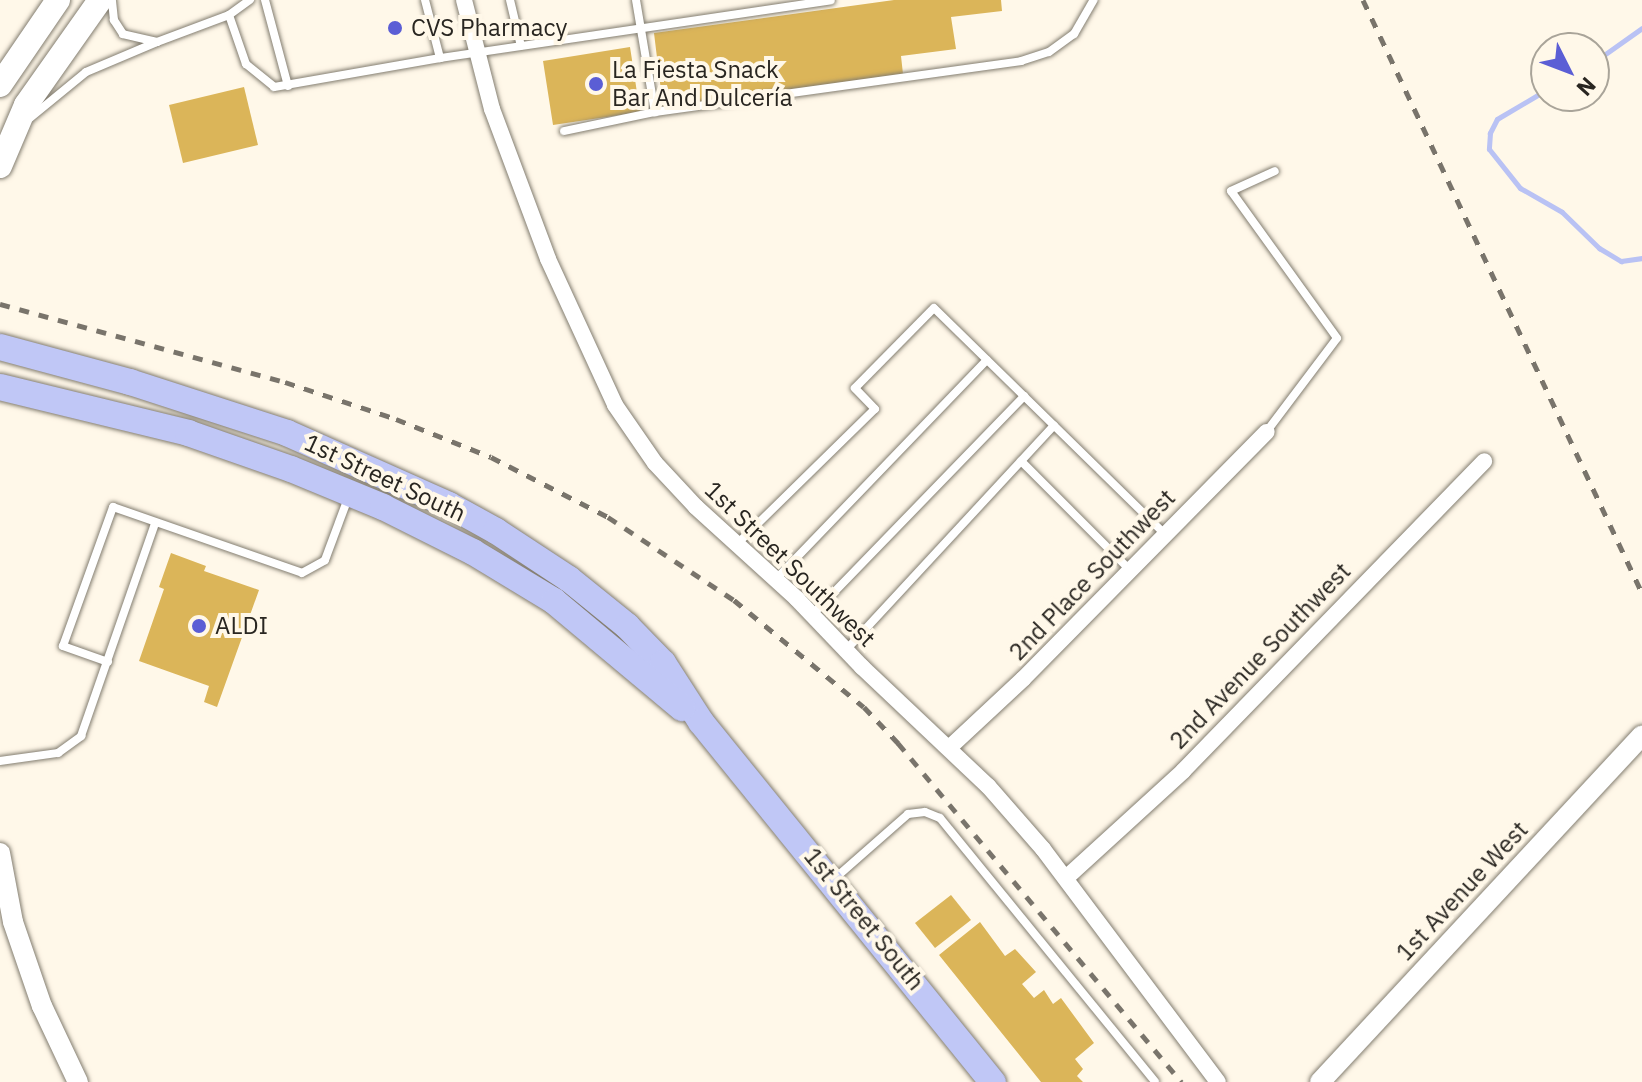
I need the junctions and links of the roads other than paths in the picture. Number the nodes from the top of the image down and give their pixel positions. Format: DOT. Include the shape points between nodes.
graph roads {
  1 [pos="58,0"];
  2 [pos="100,0"];
  3 [pos="112,0"];
  4 [pos="250,0"];
  5 [pos="265,0"];
  6 [pos="425,0"];
  7 [pos="464,0"];
  8 [pos="510,0"];
  9 [pos="636,0"];
  10 [pos="831,0"];
  11 [pos="1094,0"];
  12 [pos="229,15"];
  13 [pos="640,29"];
  14 [pos="157,42"];
  15 [pos="521,46"];
  16 [pos="477,53"];
  17 [pos="440,58"];
  18 [pos="0,85"];
  19 [pos="288,86"];
  20 [pos="655,112"];
  21 [pos="564,131"];
  22 [pos="11,135"];
  23 [pos="0,166"];
  24 [pos="1275,171"];
  25 [pos="0,347"];
  26 [pos="987,360"];
  27 [pos="0,387"];
  28 [pos="1024,396"];
  29 [pos="1054,425"];
  30 [pos="1267,432"];
  31 [pos="1021,461"];
  32 [pos="1484,461"];
  33 [pos="350,494"];
  34 [pos="155,523"];
  35 [pos="1165,534"];
  36 [pos="737,544"];
  37 [pos="1130,570"];
  38 [pos="776,579"];
  39 [pos="590,612"];
  40 [pos="812,615"];
  41 [pos="846,650"];
  42 [pos="108,662"];
  43 [pos="1642,735"];
  44 [pos="949,748"];
  45 [pos="0,761"];
  46 [pos="0,853"];
  47 [pos="1066,878"];
  48 [pos="832,881"];
  49 [pos="78,1082"];
  50 [pos="993,1082"];
  51 [pos="1155,1082"];
  52 [pos="1218,1082"];
  53 [pos="1320,1082"];
  1 -- 18 [label="main road"];
  2 -- 22 [label="main road"];
  3 -- 14 [label="lane" via="114,20 123,34"];
  4 -- 12 [label="lane"];
  5 -- 19 [label="lane"];
  6 -- 17 [label="lane"];
  7 -- 16 [label="street, 1st Street Southwest"];
  8 -- 15 [label="lane"];
  9 -- 13 [label="lane"];
  10 -- 13 [label="lane"];
  11 -- 20 [label="lane" via="1074,34 1049,52 1021,61"];
  12 -- 14 [label="lane"];
  12 -- 19 [label="lane" via="250,70 268,85"];
  13 -- 15 [label="lane"];
  13 -- 20 [label="lane"];
  14 -- 22 [label="lane" via="86,72"];
  15 -- 16 [label="lane"];
  16 -- 17 [label="lane"];
  16 -- 36 [label="street, 1st Street Southwest" via="492,109 548,259 615,405 671,482"];
  17 -- 19 [label="lane"];
  20 -- 21 [label="lane"];
  22 -- 23 [label="main road"];
  24 -- 30 [label="lane" via="1231,191 1337,338"];
  25 -- 39 [label="main road, 1st Street South" via="241,416 372,468 496,531"];
  26 -- 28 [label="lane"];
  26 -- 36 [label="lane" via="934,308 855,388 875,409"];
  26 -- 38 [label="lane"];
  27 -- 33 [label="main road, 1st Street South" via="188,433"];
  28 -- 29 [label="lane"];
  28 -- 40 [label="lane"];
  29 -- 31 [label="lane"];
  29 -- 35 [label="lane"];
  30 -- 35 [label="street, 2nd Place Southwest"];
  31 -- 37 [label="lane"];
  31 -- 41 [label="lane"];
  32 -- 47 [label="street, 2nd Avenue Southwest" via="1174,781"];
  33 -- 34 [label="lane" via="325,560 302,573"];
  33 -- 39 [label="main road, 1st Street South"];
  34 -- 42 [label="lane"];
  34 -- 42 [label="lane" via="113,507 63,646"];
  35 -- 37 [label="street, 2nd Place Southwest"];
  36 -- 38 [label="street, 1st Street Southwest"];
  37 -- 44 [label="street, 2nd Place Southwest"];
  38 -- 40 [label="street, 1st Street Southwest"];
  39 -- 48 [label="main road, 1st Street South" via="701,722"];
  40 -- 41 [label="street, 1st Street Southwest"];
  41 -- 44 [label="street, 1st Street Southwest"];
  42 -- 45 [label="lane" via="87,725 75,743 44,757"];
  43 -- 53 [label="street, 1st Avenue West"];
  44 -- 47 [label="street, 1st Street Southwest" via="1017,817"];
  46 -- 49 [label="street" via="13,922 42,1006"];
  47 -- 52 [label="street, 1st Street Southwest"];
  48 -- 50 [label="main road, 1st Street South"];
  48 -- 51 [label="lane" via="908,814 925,812 940,818"];
}
